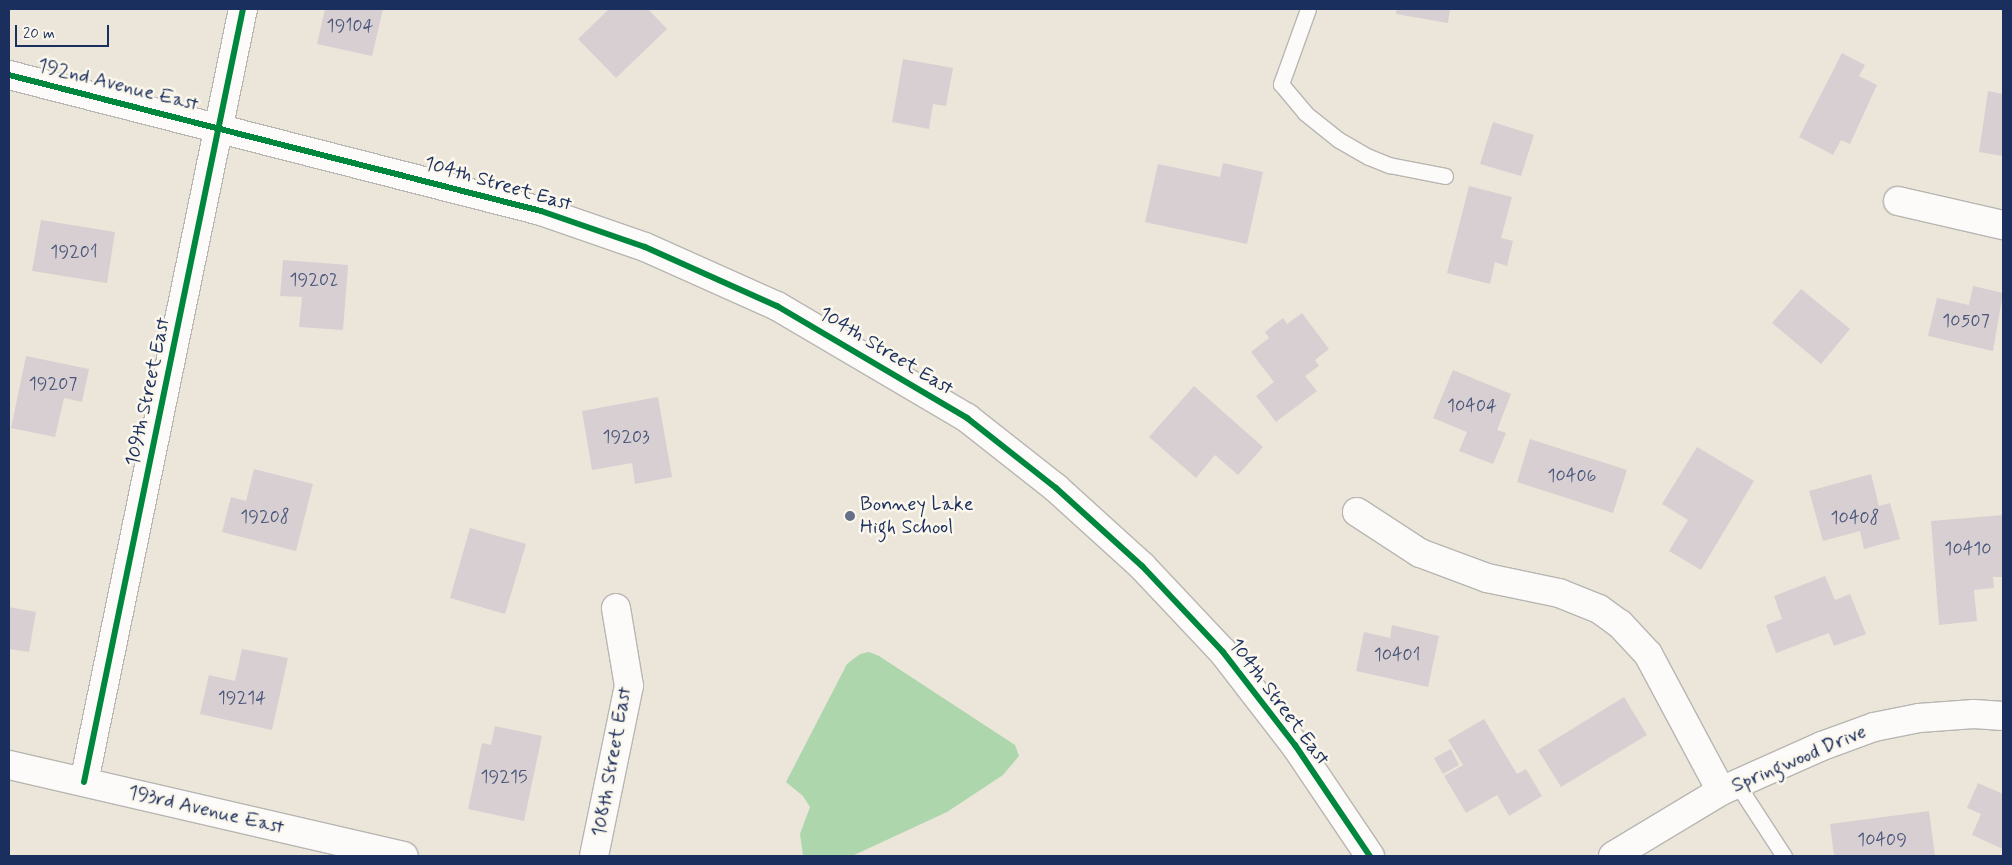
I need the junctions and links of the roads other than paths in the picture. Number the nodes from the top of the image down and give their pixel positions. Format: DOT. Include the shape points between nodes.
graph roads {
  1 [pos="243,9"];
  2 [pos="1308,9"];
  3 [pos="9,75"];
  4 [pos="220,127"];
  5 [pos="1445,176"];
  6 [pos="1898,201"];
  7 [pos="2003,225"];
  8 [pos="1357,512"];
  9 [pos="616,608"];
  10 [pos="2003,716"];
  11 [pos="9,765"];
  12 [pos="84,782"];
  13 [pos="1729,788"];
  14 [pos="404,856"];
  15 [pos="594,856"];
  16 [pos="1370,856"];
  17 [pos="1613,856"];
  18 [pos="1784,856"];
  1 -- 4 [label="street, 109th Street East"];
  2 -- 5 [label="lane" via="1281,84 1305,113 1339,140 1389,165"];
  3 -- 4 [label="street, 192nd Avenue East"];
  4 -- 12 [label="street, 109th Street East"];
  4 -- 16 [label="street, 104th Street East" via="541,211 645,247 777,306 966,418 1056,488 1142,566 1223,652 1294,745"];
  6 -- 7 [label="street"];
  8 -- 13 [label="street" via="1420,553 1487,578 1560,593 1599,609 1620,624 1648,654"];
  9 -- 15 [label="street, 108th Street East" via="629,686"];
  10 -- 13 [label="street, Springwood Drive" via="1974,714 1919,718 1874,728 1822,746"];
  11 -- 12 [label="street, 193rd Avenue East"];
  12 -- 14 [label="street, 193rd Avenue East"];
  13 -- 17 [label="street, Springwood Drive"];
  13 -- 18 [label="lane"];
}
